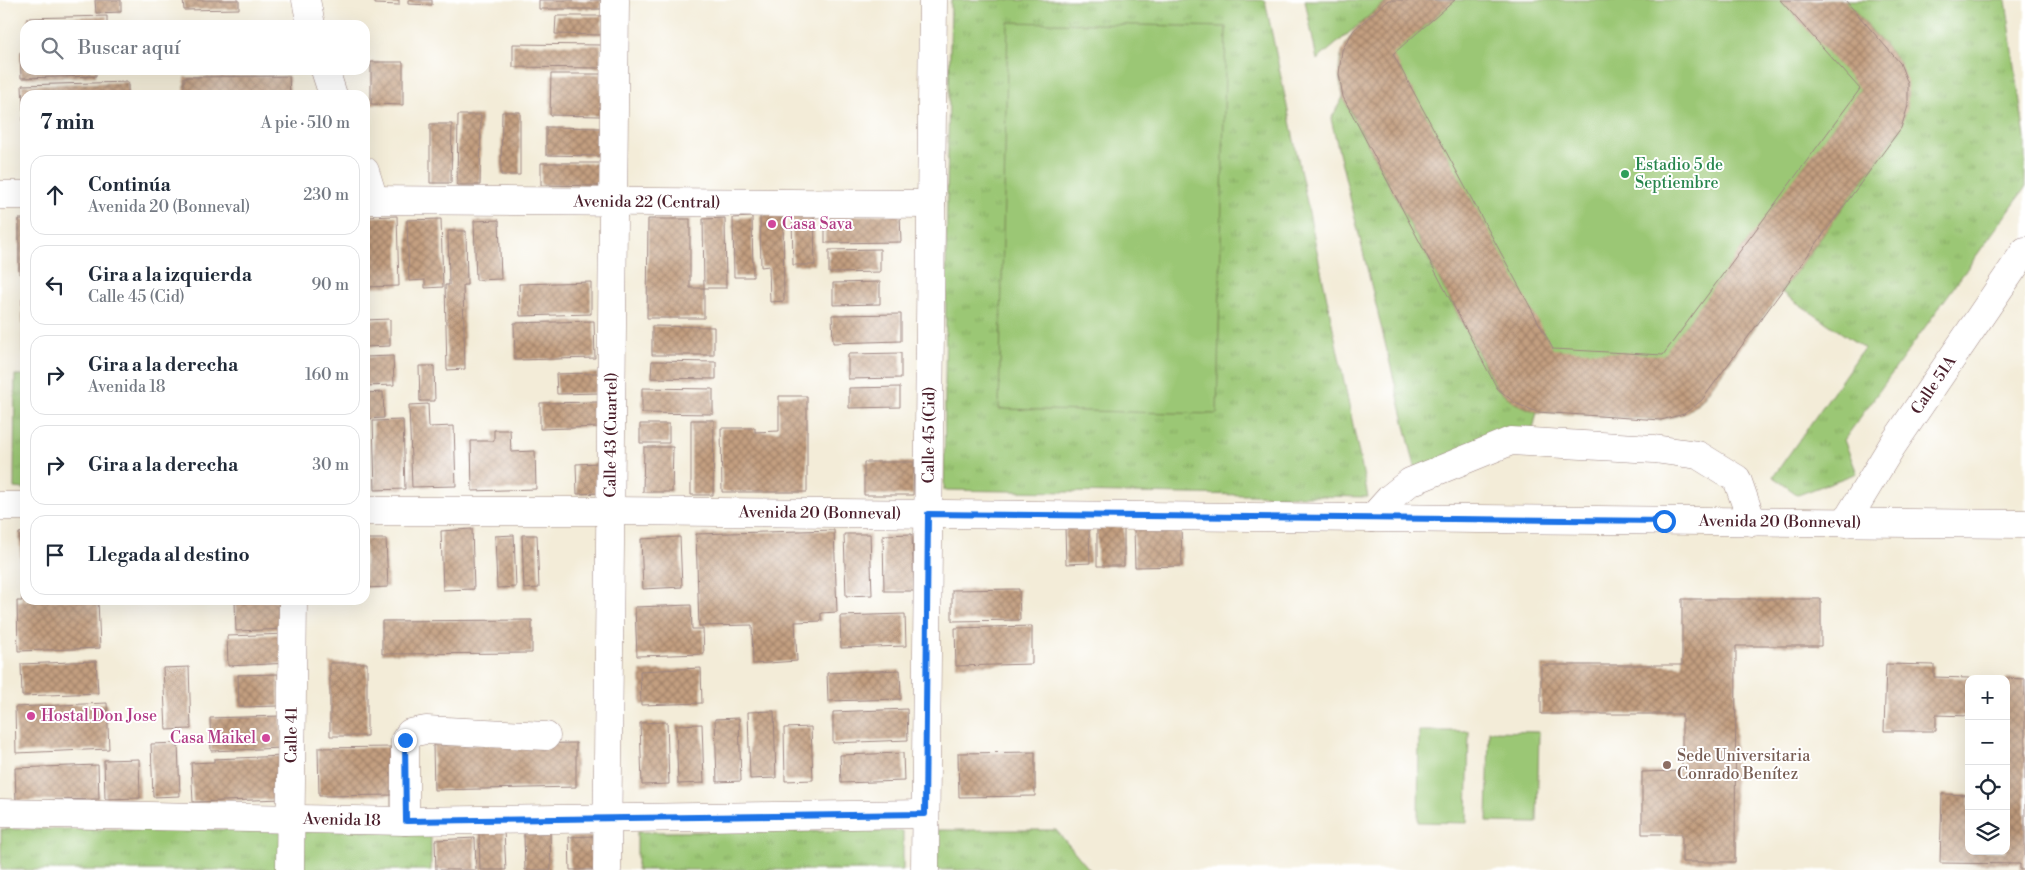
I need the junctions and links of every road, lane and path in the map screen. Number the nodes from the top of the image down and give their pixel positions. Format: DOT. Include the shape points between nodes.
graph roads {
  1 [pos="306,0"];
  2 [pos="615,0"];
  3 [pos="933,0"];
  4 [pos="309,20"];
  5 [pos="327,75"];
  6 [pos="331,90"];
  7 [pos="0,195"];
  8 [pos="20,195"];
  9 [pos="370,200"];
  10 [pos="614,201"];
  11 [pos="931,204"];
  12 [pos="2025,251"];
  13 [pos="0,506"];
  14 [pos="20,506"];
  15 [pos="370,511"];
  16 [pos="612,511"];
  17 [pos="928,514"];
  18 [pos="1372,518"];
  19 [pos="1752,522"];
  20 [pos="1845,523"];
  21 [pos="2025,524"];
  22 [pos="294,605"];
  23 [pos="546,736"];
  24 [pos="0,813"];
  25 [pos="925,814"];
  26 [pos="607,817"];
  27 [pos="289,820"];
  28 [pos="406,821"];
  29 [pos="290,870"];
  30 [pos="607,870"];
  31 [pos="925,870"];
  1 -- 4 [label="street"];
  2 -- 10 [label="street, Calle 43 (Cuartel)"];
  3 -- 11 [label="street, Calle 45 (Cid)"];
  5 -- 6 [label="street"];
  7 -- 8 [label="street"];
  9 -- 10 [label="street, Avenida 22 (Central)"];
  10 -- 11 [label="street, Avenida 22 (Central)"];
  10 -- 16 [label="street, Calle 43 (Cuartel)"];
  11 -- 17 [label="street, Calle 45 (Cid)"];
  12 -- 20 [label="street, Calle 51A" via="1892,446"];
  13 -- 14 [label="street"];
  15 -- 16 [label="street, Avenida 20 (Bonneval)"];
  16 -- 17 [label="street, Avenida 20 (Bonneval)"];
  16 -- 26 [label="street, Calle 43 (Cuartel)"];
  17 -- 18 [label="street, Avenida 20 (Bonneval)"];
  17 -- 25 [label="street, Calle 45 (Cid)"];
  18 -- 19 [label="street, Avenida 20 (Bonneval)"];
  18 -- 19 [label="street" via="1410,482 1511,441 1654,449 1698,455 1737,480"];
  19 -- 20 [label="street, Avenida 20 (Bonneval)"];
  20 -- 21 [label="street, Avenida 20 (Bonneval)"];
  22 -- 27 [label="street, Calle 41"];
  23 -- 28 [label="street" via="426,730 410,733 405,740"];
  24 -- 27 [label="street, Avenida 18"];
  25 -- 26 [label="street, Avenida 18"];
  25 -- 31 [label="street, Calle 45 (Cid)"];
  26 -- 28 [label="street, Avenida 18"];
  26 -- 30 [label="street, Calle 43 (Cuartel)"];
  27 -- 28 [label="street, Avenida 18"];
  27 -- 29 [label="street, Calle 41"];
}
